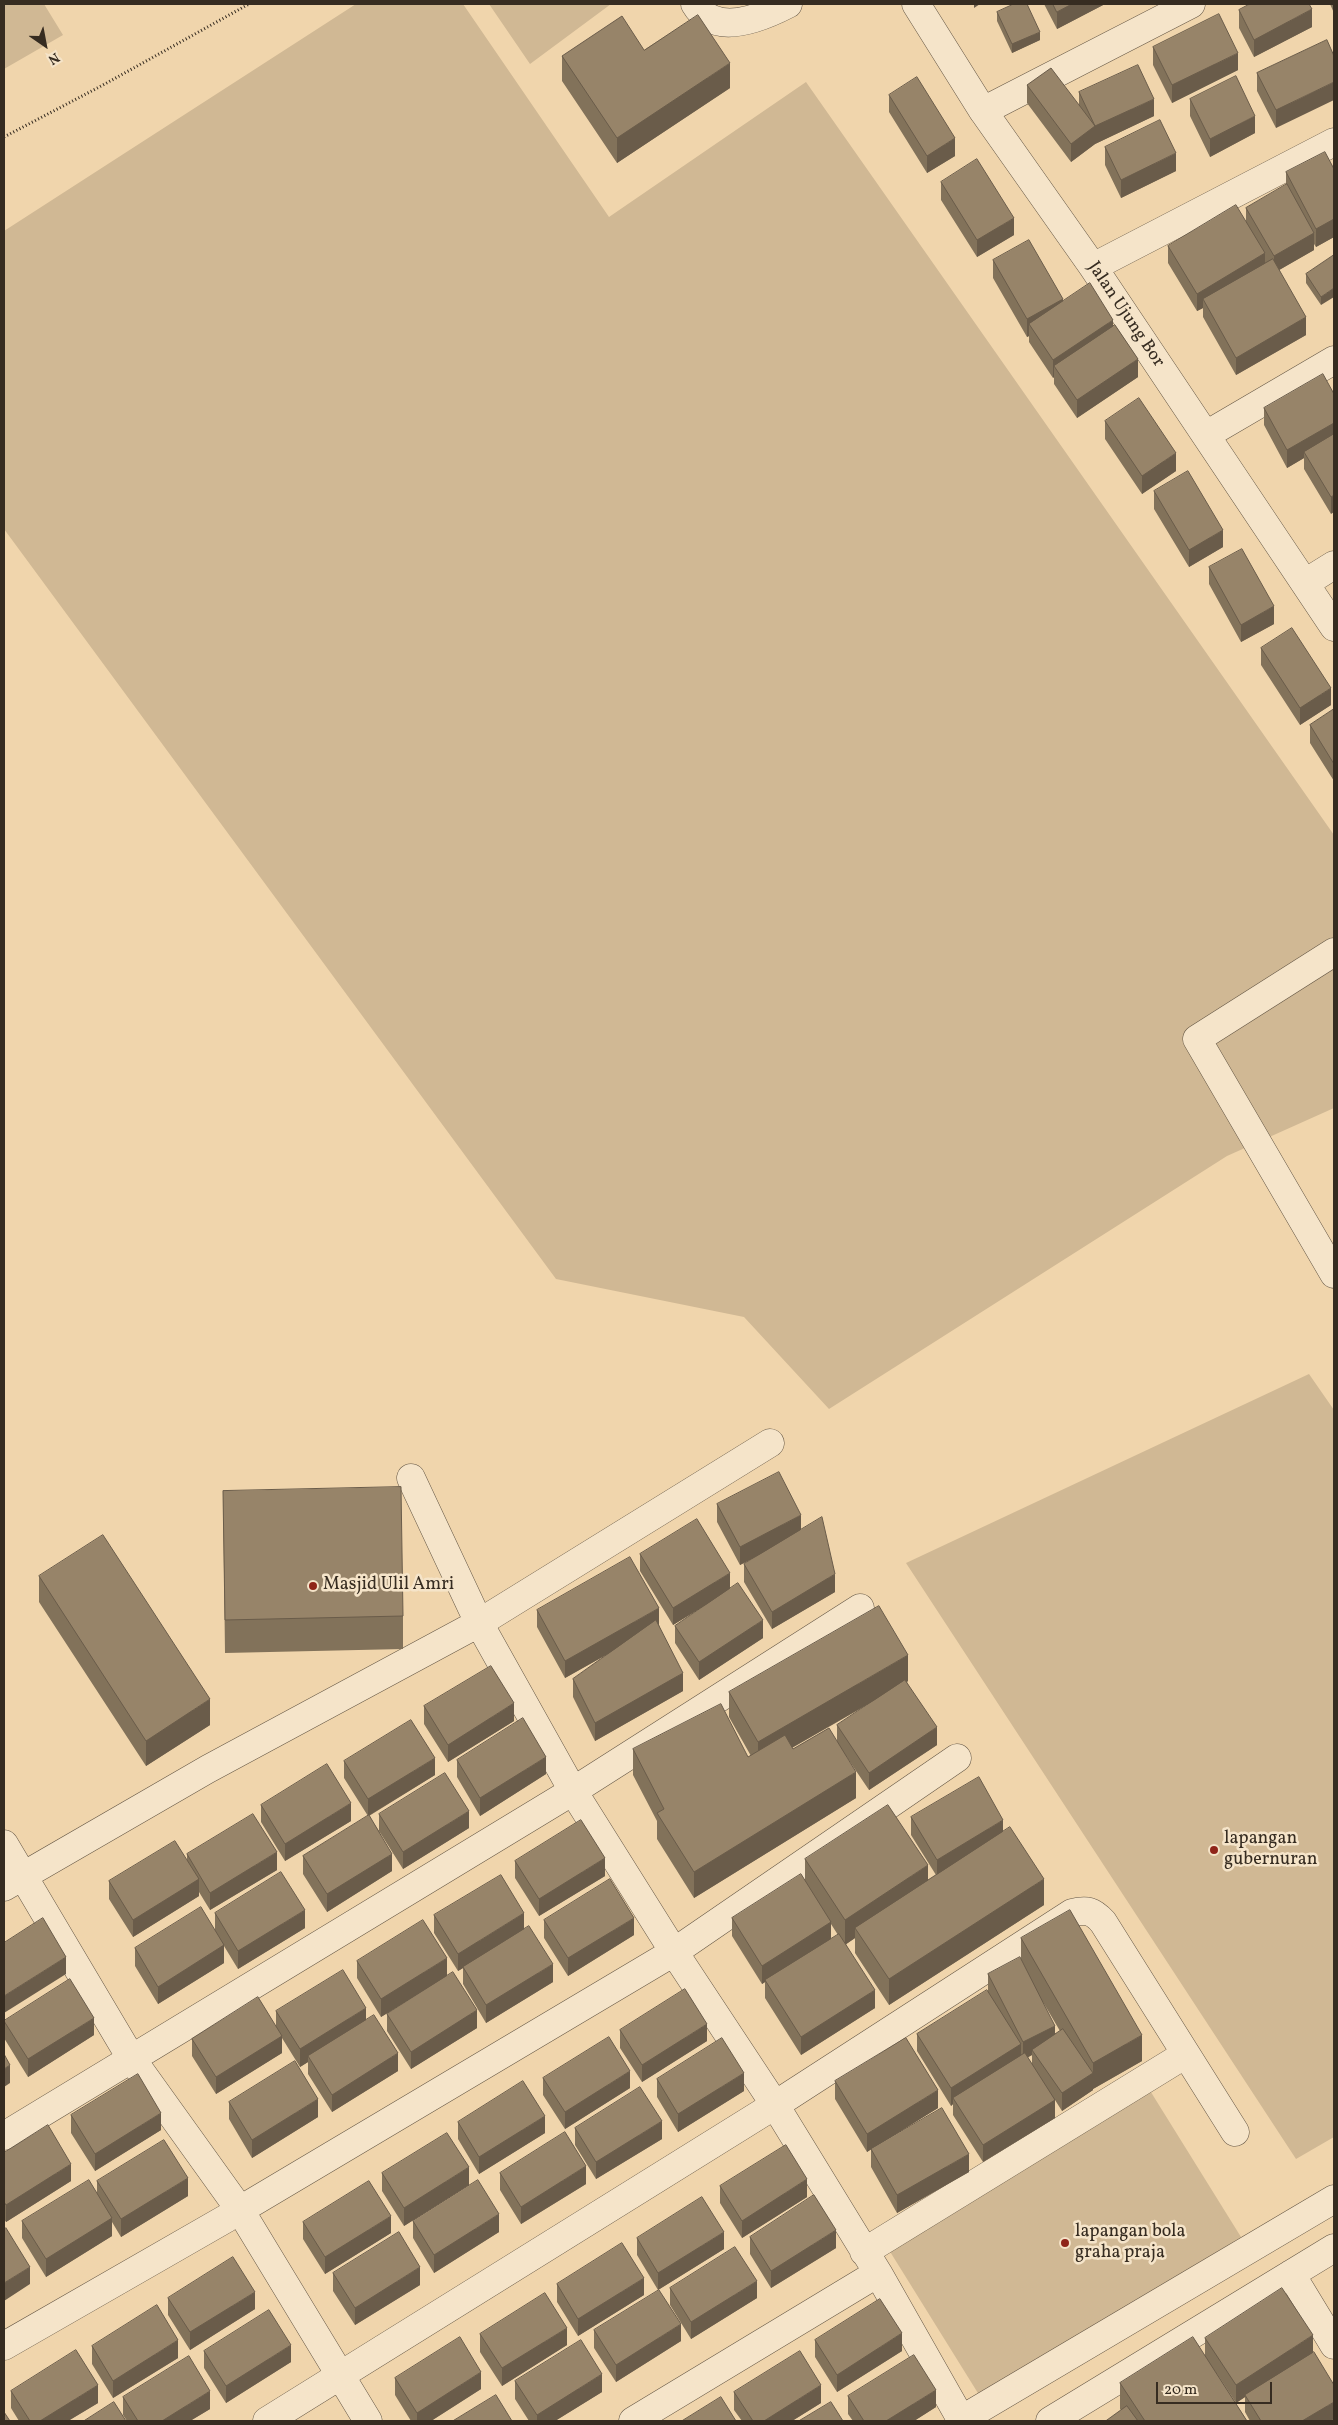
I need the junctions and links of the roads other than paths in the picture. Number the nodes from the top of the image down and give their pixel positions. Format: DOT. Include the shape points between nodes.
graph roads {
  1 [pos="695,4"];
  2 [pos="788,4"];
  3 [pos="916,4"];
  4 [pos="1191,4"];
  5 [pos="983,111"];
  6 [pos="1334,142"];
  7 [pos="1093,267"];
  8 [pos="1334,360"];
  9 [pos="1206,435"];
  10 [pos="1334,565"];
  11 [pos="1305,583"];
  12 [pos="1334,626"];
  13 [pos="1334,952"];
  14 [pos="1334,1274"];
  15 [pos="770,1443"];
  16 [pos="410,1478"];
  17 [pos="860,1608"];
  18 [pos="479,1623"];
  19 [pos="957,1758"];
  20 [pos="572,1791"];
  21 [pos="4,1844"];
  22 [pos="13,1881"];
  23 [pos="674,1952"];
  24 [pos="1186,2054"];
  25 [pos="131,2058"];
  26 [pos="775,2105"];
  27 [pos="1235,2132"];
  28 [pos="4,2136"];
  29 [pos="1334,2199"];
  30 [pos="234,2214"];
  31 [pos="1334,2248"];
  32 [pos="871,2262"];
  33 [pos="1291,2274"];
  34 [pos="1334,2345"];
  35 [pos="4,2346"];
  36 [pos="341,2377"];
  37 [pos="267,2421"];
  38 [pos="368,2421"];
  39 [pos="632,2421"];
  40 [pos="961,2421"];
  41 [pos="1050,2421"];
  1 -- 2 [label="street" via="713,21 729,24 749,20"];
  3 -- 5 [label="street, Jalan Ujung Bor"];
  4 -- 5 [label="street"];
  5 -- 7 [label="street, Jalan Ujung Bor"];
  6 -- 7 [label="street"];
  7 -- 9 [label="street, Jalan Ujung Bor"];
  8 -- 9 [label="street"];
  9 -- 11 [label="street, Jalan Ujung Bor"];
  10 -- 11 [label="street"];
  11 -- 12 [label="street, Jalan Ujung Bor"];
  13 -- 14 [label="street" via="1197,1039"];
  15 -- 18 [label="street"];
  16 -- 18 [label="street"];
  17 -- 20 [label="street"];
  18 -- 20 [label="street"];
  18 -- 22 [label="street" via="208,1768"];
  19 -- 23 [label="street"];
  20 -- 23 [label="street"];
  20 -- 25 [label="street"];
  21 -- 22 [label="street"];
  22 -- 25 [label="street"];
  23 -- 26 [label="street"];
  23 -- 30 [label="street"];
  24 -- 26 [label="street" via="1104,1922 1084,1909 1072,1913"];
  24 -- 27 [label="street"];
  24 -- 32 [label="street"];
  25 -- 28 [label="street"];
  25 -- 30 [label="street"];
  26 -- 32 [label="street"];
  26 -- 36 [label="street"];
  29 -- 40 [label="street"];
  30 -- 35 [label="street"];
  30 -- 36 [label="street"];
  31 -- 33 [label="street"];
  32 -- 39 [label="street"];
  32 -- 40 [label="street"];
  33 -- 34 [label="street"];
  33 -- 41 [label="street"];
  36 -- 37 [label="street"];
  36 -- 38 [label="street"];
}
